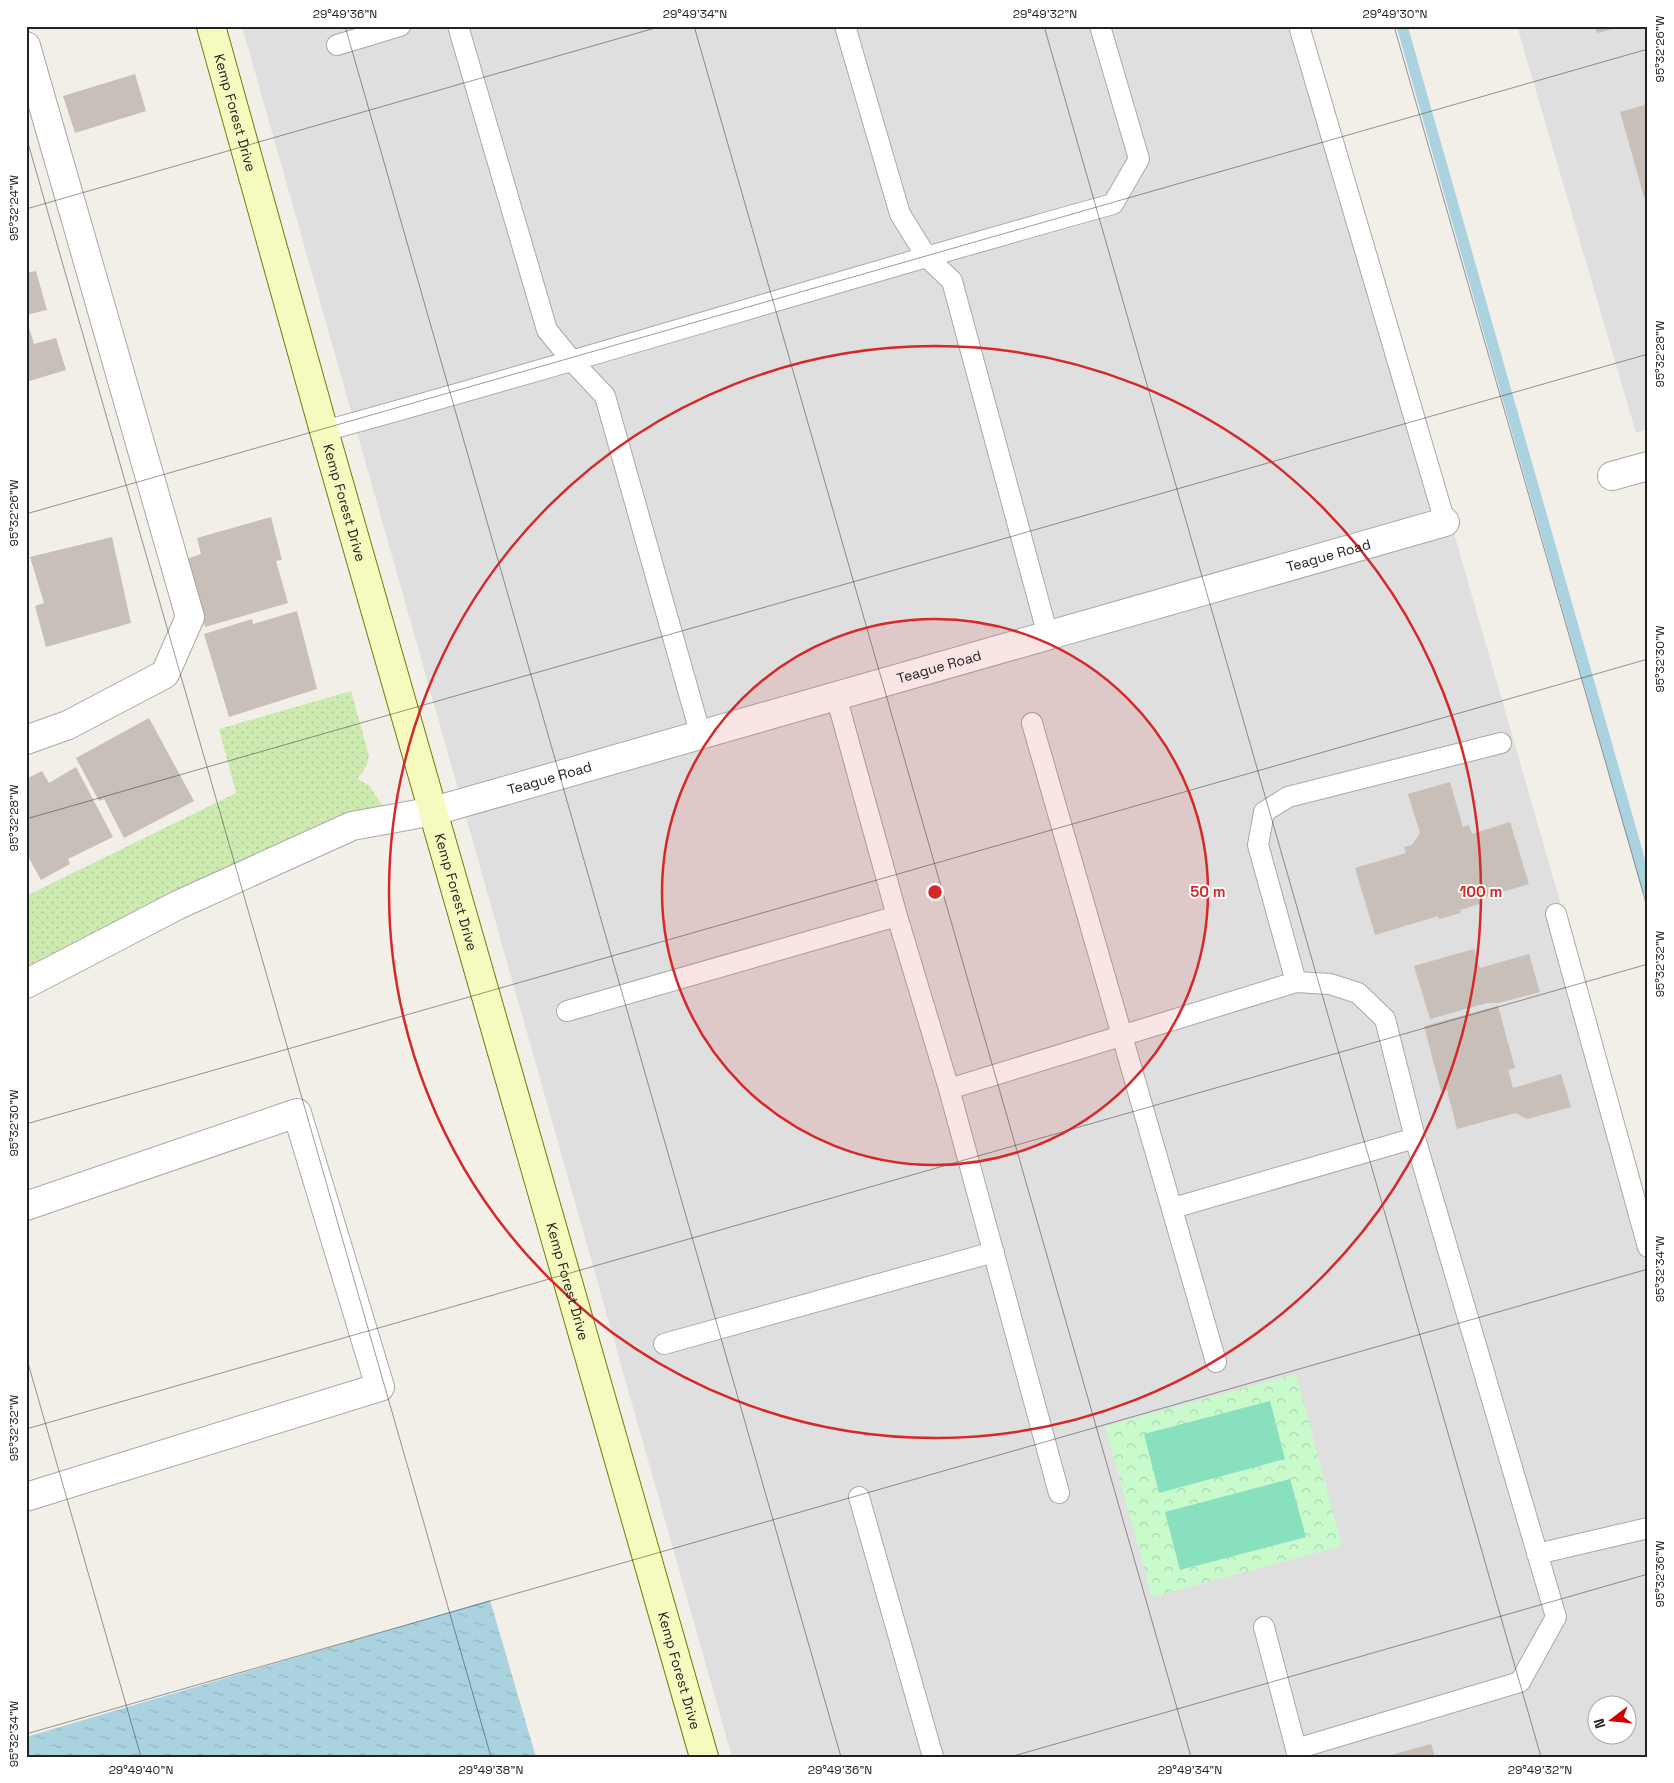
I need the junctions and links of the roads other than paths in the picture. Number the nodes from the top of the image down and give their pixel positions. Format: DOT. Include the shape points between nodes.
graph roads {
  1 [pos="211,26"];
  2 [pos="400,26"];
  3 [pos="458,26"];
  4 [pos="845,26"];
  5 [pos="1100,26"];
  6 [pos="1299,26"];
  7 [pos="336,45"];
  8 [pos="26,46"];
  9 [pos="926,256"];
  10 [pos="573,362"];
  11 [pos="324,431"];
  12 [pos="1648,466"];
  13 [pos="1612,476"];
  14 [pos="1445,522"];
  15 [pos="1048,636"];
  16 [pos="836,696"];
  17 [pos="1032,723"];
  18 [pos="701,736"];
  19 [pos="26,740"];
  20 [pos="1501,743"];
  21 [pos="434,811"];
  22 [pos="1556,914"];
  23 [pos="897,916"];
  24 [pos="1296,982"];
  25 [pos="26,984"];
  26 [pos="567,1011"];
  27 [pos="1123,1036"];
  28 [pos="950,1089"];
  29 [pos="1415,1138"];
  30 [pos="26,1206"];
  31 [pos="1173,1208"];
  32 [pos="1648,1247"];
  33 [pos="994,1252"];
  34 [pos="664,1344"];
  35 [pos="1216,1362"];
  36 [pos="1059,1494"];
  37 [pos="26,1497"];
  38 [pos="859,1497"];
  39 [pos="1648,1528"];
  40 [pos="1537,1554"];
  41 [pos="1264,1627"];
  42 [pos="1297,1753"];
  43 [pos="704,1757"];
  44 [pos="933,1757"];
  1 -- 11 [label="street, Kemp Forest Drive"];
  2 -- 7 [label="lane"];
  3 -- 10 [label="lane" via="547,330"];
  4 -- 9 [label="lane" via="900,214"];
  5 -- 9 [label="lane" via="1139,159 1113,204"];
  6 -- 14 [label="lane"];
  8 -- 19 [label="street" via="190,617 166,674 68,725"];
  9 -- 10 [label="lane"];
  9 -- 15 [label="lane" via="952,282"];
  10 -- 11 [label="lane"];
  10 -- 18 [label="lane" via="605,396"];
  11 -- 21 [label="street, Kemp Forest Drive"];
  12 -- 13 [label="street"];
  14 -- 15 [label="street, Teague Road"];
  15 -- 16 [label="street, Teague Road"];
  16 -- 18 [label="street, Teague Road"];
  16 -- 23 [label="lane"];
  17 -- 27 [label="lane"];
  18 -- 21 [label="street, Teague Road"];
  20 -- 24 [label="lane" via="1288,797 1264,812 1258,845"];
  21 -- 25 [label="street, Teague Road" via="352,826 178,905"];
  21 -- 43 [label="street, Kemp Forest Drive"];
  22 -- 32 [label="lane"];
  23 -- 26 [label="lane"];
  23 -- 28 [label="lane"];
  24 -- 27 [label="lane"];
  24 -- 29 [label="lane" via="1330,984 1358,993 1386,1019"];
  27 -- 28 [label="lane"];
  27 -- 31 [label="lane"];
  28 -- 33 [label="lane"];
  29 -- 31 [label="lane"];
  29 -- 40 [label="lane"];
  30 -- 37 [label="street" via="297,1113 380,1387"];
  31 -- 35 [label="lane"];
  33 -- 34 [label="lane"];
  33 -- 36 [label="lane"];
  38 -- 44 [label="lane"];
  39 -- 40 [label="lane"];
  40 -- 42 [label="lane" via="1556,1617 1520,1682"];
  41 -- 42 [label="lane"];
}
